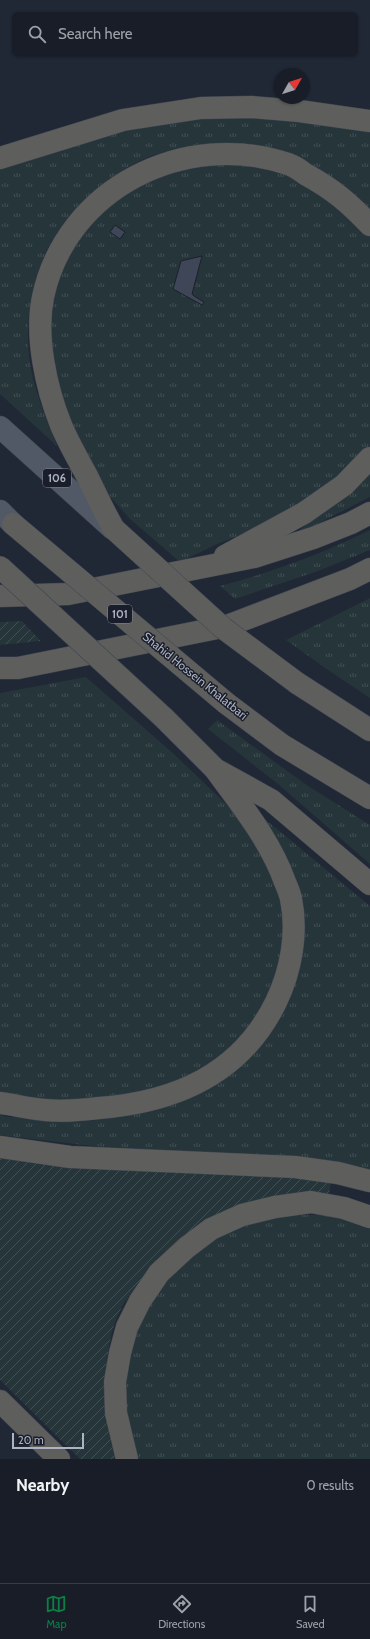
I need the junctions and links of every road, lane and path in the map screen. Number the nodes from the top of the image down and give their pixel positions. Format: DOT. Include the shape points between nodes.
graph roads {
  1 [pos="370,121"];
  2 [pos="0,158"];
  3 [pos="370,226"];
  4 [pos="0,427"];
  5 [pos="370,458"];
  6 [pos="370,513"];
  7 [pos="7,518"];
  8 [pos="114,530"];
  9 [pos="0,567"];
  10 [pos="203,568"];
  11 [pos="370,569"];
  12 [pos="0,596"];
  13 [pos="6,670"];
  14 [pos="370,730"];
  15 [pos="216,769"];
  16 [pos="370,798"];
  17 [pos="370,884"];
  18 [pos="0,1103"];
  19 [pos="0,1147"];
  20 [pos="370,1181"];
  21 [pos="370,1217"];
  22 [pos="0,1401"];
  23 [pos="59,1459"];
  24 [pos="127,1459"];
  1 -- 2 [label="highway" via="260,107 201,108 123,120"];
  3 -- 8 [label="highway" via="328,186 289,165 253,155 190,157 163,164 117,187 88,211 66,239 51,270 43,298 42,353 47,382 61,425"];
  4 -- 8 [label="main road, 106"];
  5 -- 10 [label="highway" via="344,485 304,513"];
  6 -- 10 [label="highway" via="313,538 254,557"];
  7 -- 16 [label="highway, Shahid Hossein Khalatbari / 101, bridge" via="226,703 282,745"];
  8 -- 14 [label="highway, bridge" via="223,628 297,683"];
  9 -- 15 [label="highway, bridge"];
  10 -- 12 [label="highway" via="68,594"];
  11 -- 13 [label="highway" via="227,626"];
  15 -- 17 [label="highway" via="271,800"];
  15 -- 18 [label="highway" via="275,857 291,898 293,945 285,984 267,1021 250,1043 223,1067 205,1080 181,1091 122,1106 46,1111"];
  19 -- 20 [label="highway" via="70,1157 296,1167"];
  21 -- 24 [label="highway" via="344,1208 311,1202 242,1215 211,1229 159,1273 140,1301 127,1328 120,1353 116,1382 116,1413"];
  22 -- 23 [label="highway"];
}
